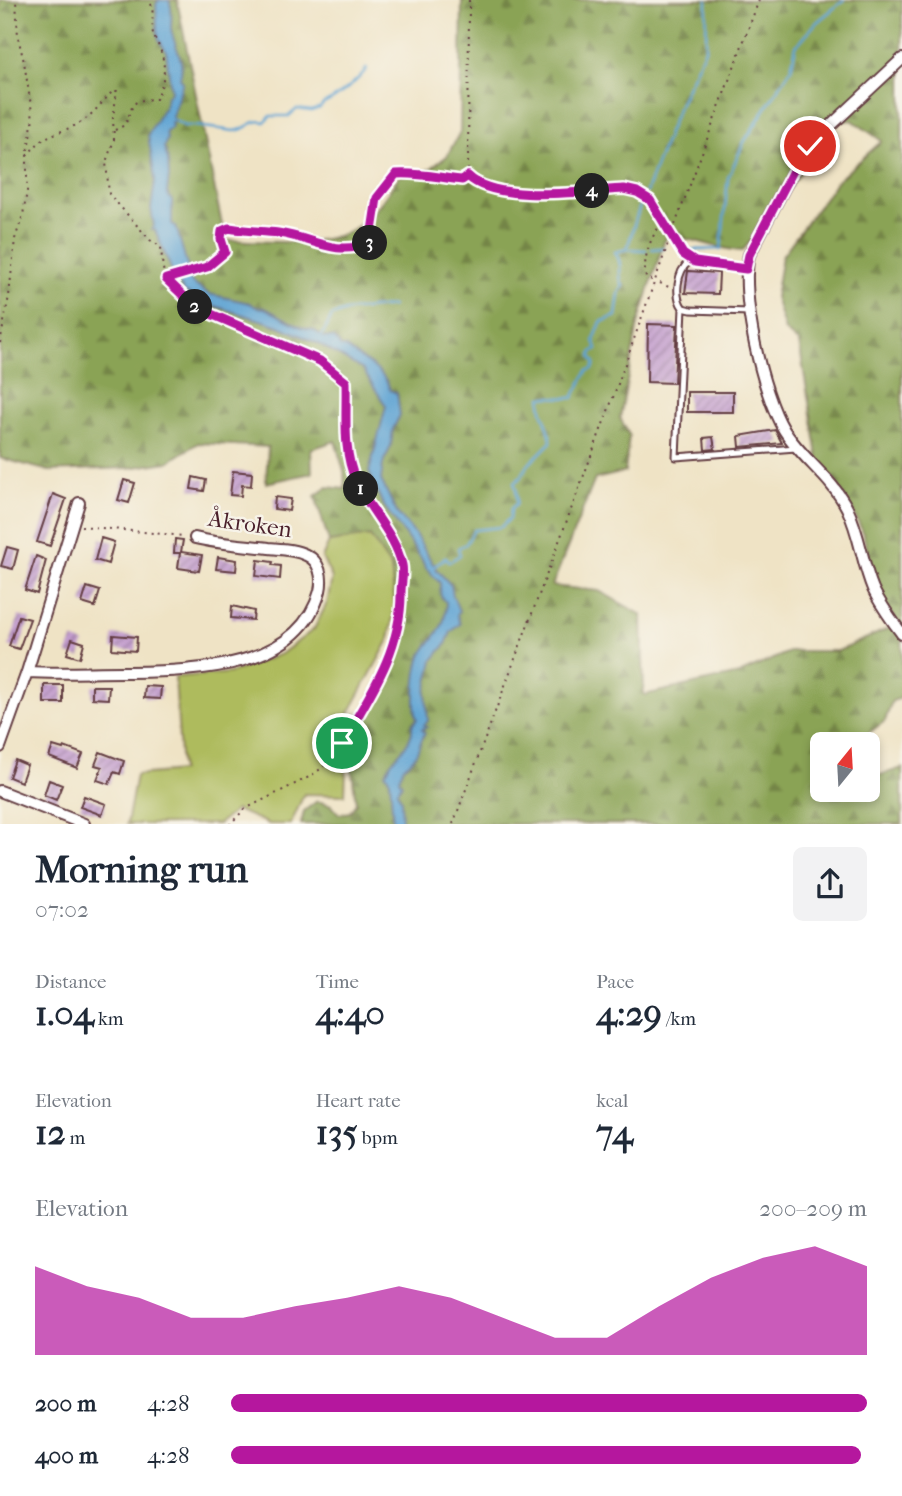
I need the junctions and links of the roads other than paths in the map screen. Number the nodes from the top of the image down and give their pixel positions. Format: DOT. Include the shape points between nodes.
graph roads {
  1 [pos="902,59"];
  2 [pos="672,233"];
  3 [pos="695,262"];
  4 [pos="746,269"];
  5 [pos="683,308"];
  6 [pos="750,312"];
  7 [pos="799,448"];
  8 [pos="79,503"];
  9 [pos="195,538"];
  10 [pos="902,634"];
  11 [pos="27,672"];
  12 [pos="0,747"];
  13 [pos="0,791"];
  14 [pos="84,824"];
  1 -- 4 [label="street" via="810,146 749,255"];
  2 -- 3 [label="lane" via="683,254"];
  3 -- 4 [label="lane"];
  3 -- 5 [label="lane" via="682,267 679,302"];
  4 -- 6 [label="street"];
  5 -- 6 [label="lane"];
  5 -- 7 [label="lane" via="676,457"];
  6 -- 7 [label="street" via="767,391 784,430"];
  7 -- 10 [label="street" via="830,481 846,507 872,586"];
  8 -- 11 [label="street"];
  9 -- 11 [label="street, Åkroken" via="294,551 312,559 319,567 321,588 310,615 300,628 258,656 224,666 175,671"];
  11 -- 12 [label="street"];
  13 -- 14 [label="street"];
}
